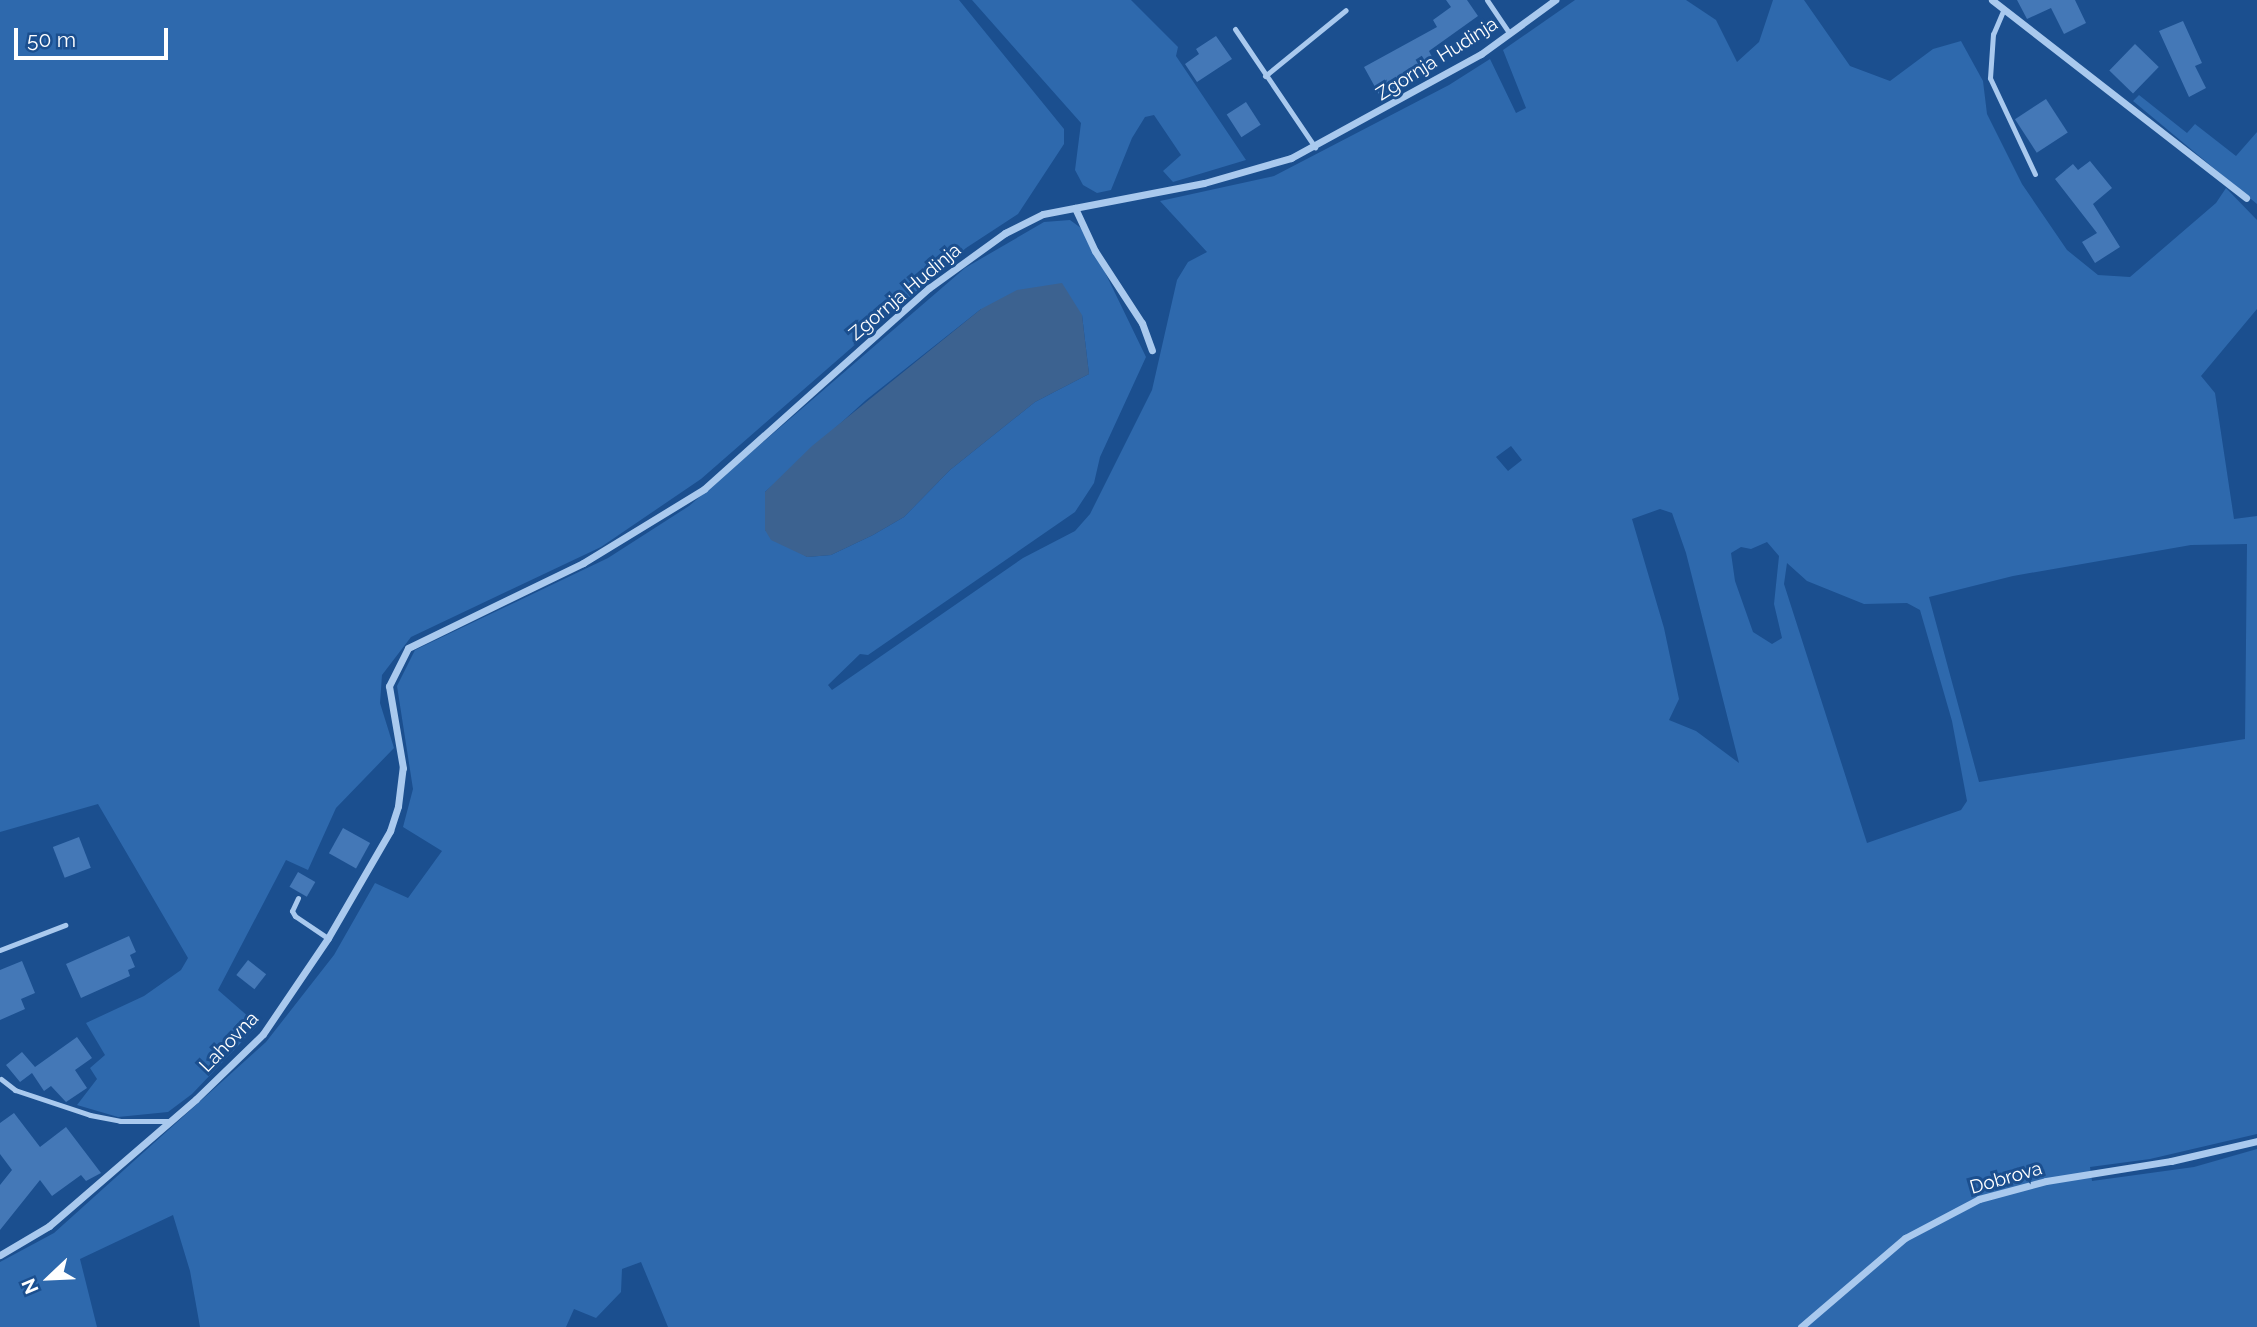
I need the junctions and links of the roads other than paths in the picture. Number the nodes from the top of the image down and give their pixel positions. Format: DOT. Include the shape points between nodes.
graph roads {
  1 [pos="1487,0"];
  2 [pos="1555,0"];
  3 [pos="1992,0"];
  4 [pos="1346,10"];
  5 [pos="2003,11"];
  6 [pos="1235,29"];
  7 [pos="1509,33"];
  8 [pos="1265,76"];
  9 [pos="1315,147"];
  10 [pos="2035,174"];
  11 [pos="2246,198"];
  12 [pos="1075,208"];
  13 [pos="1152,350"];
  14 [pos="400,744"];
  15 [pos="298,898"];
  16 [pos="65,925"];
  17 [pos="328,938"];
  18 [pos="0,950"];
  19 [pos="1,1079"];
  20 [pos="170,1121"];
  21 [pos="2257,1141"];
  22 [pos="0,1255"];
  23 [pos="1801,1327"];
  1 -- 7 [label="lane"];
  2 -- 7 [label="street, Zgornja Hudinja"];
  3 -- 5 [label="street"];
  4 -- 8 [label="lane"];
  5 -- 10 [label="lane" via="1993,34 1990,78"];
  5 -- 11 [label="street"];
  6 -- 8 [label="lane"];
  7 -- 9 [label="street, Zgornja Hudinja" via="1399,102"];
  8 -- 9 [label="lane"];
  9 -- 12 [label="street, Zgornja Hudinja" via="1204,184"];
  12 -- 13 [label="street" via="1095,251 1142,323"];
  12 -- 14 [label="street, Zgornja Hudinja" via="1043,214 1005,233 929,288 704,489 583,563 408,648 388,686"];
  14 -- 17 [label="street, Lahovna" via="403,768 390,831"];
  15 -- 17 [label="lane" via="292,911 295,916"];
  16 -- 18 [label="lane"];
  17 -- 20 [label="street, Lahovna" via="263,1034"];
  19 -- 20 [label="lane" via="15,1090 90,1115 120,1121"];
  20 -- 22 [label="street, Lahovna" via="49,1226"];
  21 -- 23 [label="street, Dobrova" via="2171,1161 2046,1181 1979,1199 1905,1238"];
}
